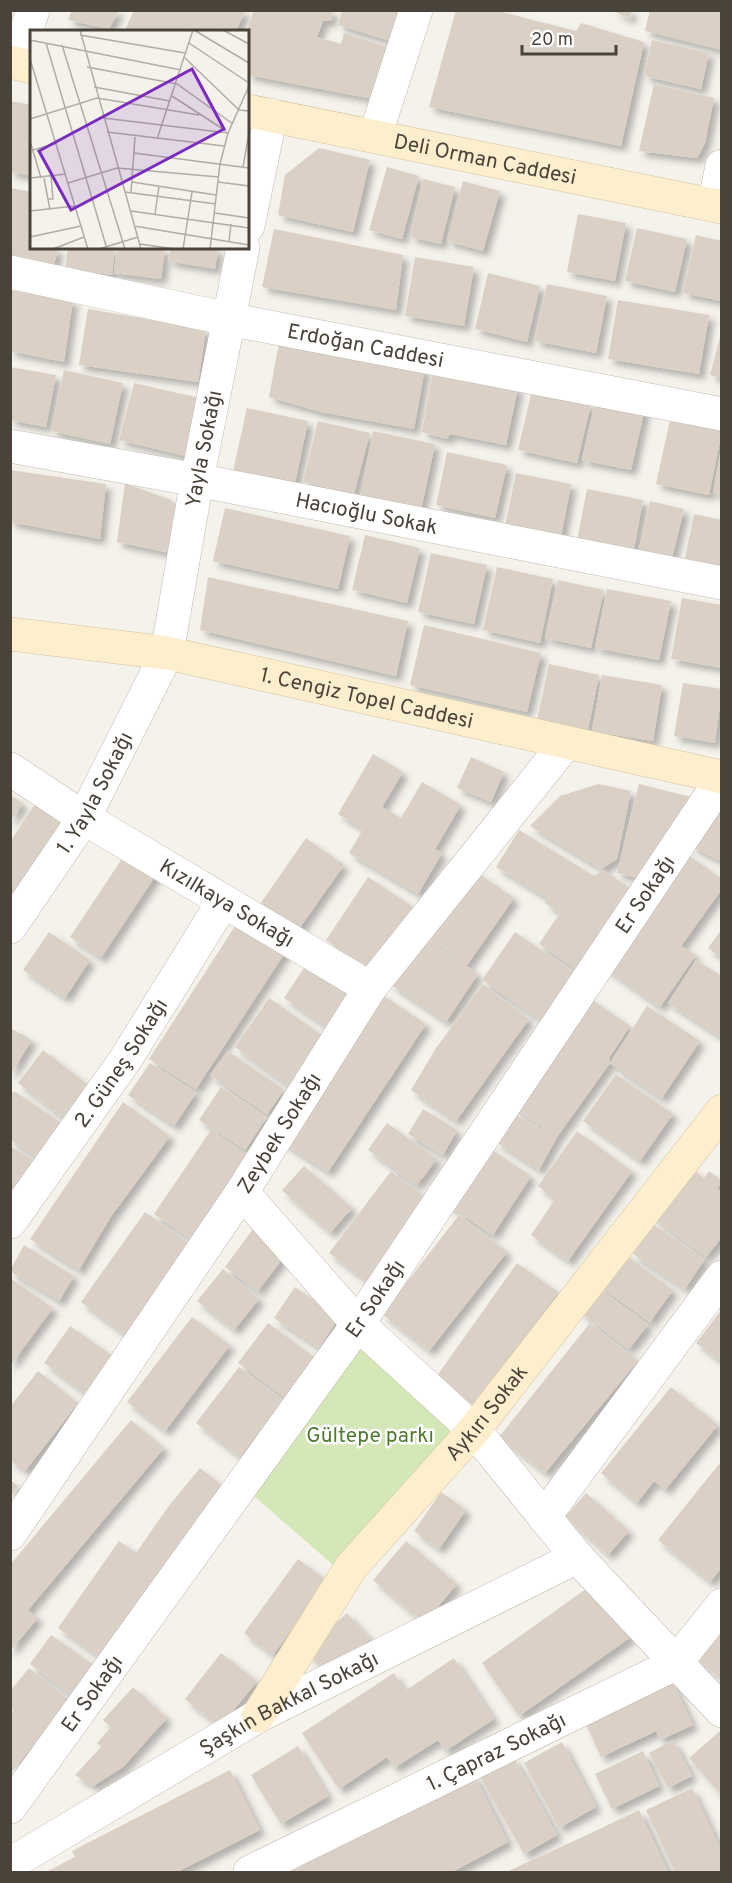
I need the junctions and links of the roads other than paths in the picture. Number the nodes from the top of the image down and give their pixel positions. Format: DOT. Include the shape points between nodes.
graph roads {
  1 [pos="33,10"];
  2 [pos="416,10"];
  3 [pos="19,64"];
  4 [pos="259,113"];
  5 [pos="375,136"];
  6 [pos="722,166"];
  7 [pos="718,206"];
  8 [pos="249,216"];
  9 [pos="243,249"];
  10 [pos="10,272"];
  11 [pos="228,319"];
  12 [pos="722,414"];
  13 [pos="10,446"];
  14 [pos="197,480"];
  15 [pos="722,583"];
  16 [pos="10,634"];
  17 [pos="167,653"];
  18 [pos="565,744"];
  19 [pos="10,769"];
  20 [pos="722,778"];
  21 [pos="84,818"];
  22 [pos="223,902"];
  23 [pos="10,927"];
  24 [pos="370,988"];
  25 [pos="722,1111"];
  26 [pos="242,1192"];
  27 [pos="10,1222"];
  28 [pos="722,1277"];
  29 [pos="358,1324"];
  30 [pos="474,1430"];
  31 [pos="544,1517"];
  32 [pos="10,1534"];
  33 [pos="577,1557"];
  34 [pos="722,1605"];
  35 [pos="675,1664"];
  36 [pos="722,1711"];
  37 [pos="258,1716"];
  38 [pos="10,1807"];
  39 [pos="10,1864"];
  40 [pos="250,1872"];
  1 -- 3 [label="street"];
  2 -- 5 [label="street"];
  4 -- 5 [label="street, Deli Orman Caddesi"];
  4 -- 8 [label="street"];
  5 -- 7 [label="street, Deli Orman Caddesi"];
  6 -- 7 [label="street"];
  9 -- 11 [label="street, Yayla Sokağı"];
  10 -- 11 [label="street, Erdoğan Caddesi"];
  11 -- 12 [label="street, Erdoğan Caddesi"];
  11 -- 14 [label="street, Yayla Sokağı"];
  13 -- 14 [label="street, Hacıoğlu Sokak"];
  14 -- 15 [label="street, Hacıoğlu Sokak"];
  14 -- 17 [label="street, Yayla Sokağı"];
  16 -- 17 [label="street, 1. Cengiz Topel Caddesi"];
  17 -- 18 [label="street, 1. Cengiz Topel Caddesi"];
  17 -- 21 [label="street, 1. Yayla Sokağı"];
  18 -- 20 [label="street, 1. Cengiz Topel Caddesi"];
  18 -- 24 [label="street, Zeybek Sokağı"];
  19 -- 21 [label="street, Kızılkaya Sokağı"];
  20 -- 29 [label="street, Er Sokağı"];
  21 -- 22 [label="street, Kızılkaya Sokağı"];
  21 -- 23 [label="street, 1. Yayla Sokağı"];
  22 -- 24 [label="street, Kızılkaya Sokağı"];
  22 -- 27 [label="street, 2. Güneş Sokağı" via="125,1060"];
  24 -- 26 [label="street, Zeybek Sokağı"];
  25 -- 30 [label="street, Aykırı Sokak"];
  26 -- 29 [label="street"];
  26 -- 32 [label="street, Zeybek Sokağı"];
  28 -- 31 [label="street"];
  29 -- 30 [label="street"];
  29 -- 38 [label="street, Er Sokağı"];
  30 -- 31 [label="street"];
  30 -- 37 [label="street, Aykırı Sokak" via="351,1567"];
  31 -- 33 [label="street"];
  33 -- 35 [label="street"];
  33 -- 37 [label="street, Şaşkın Bakkal Sokağı"];
  34 -- 35 [label="street, 1. Çapraz Sokağı"];
  35 -- 36 [label="street"];
  35 -- 40 [label="street, 1. Çapraz Sokağı"];
  37 -- 39 [label="street, Şaşkın Bakkal Sokağı"];
}
